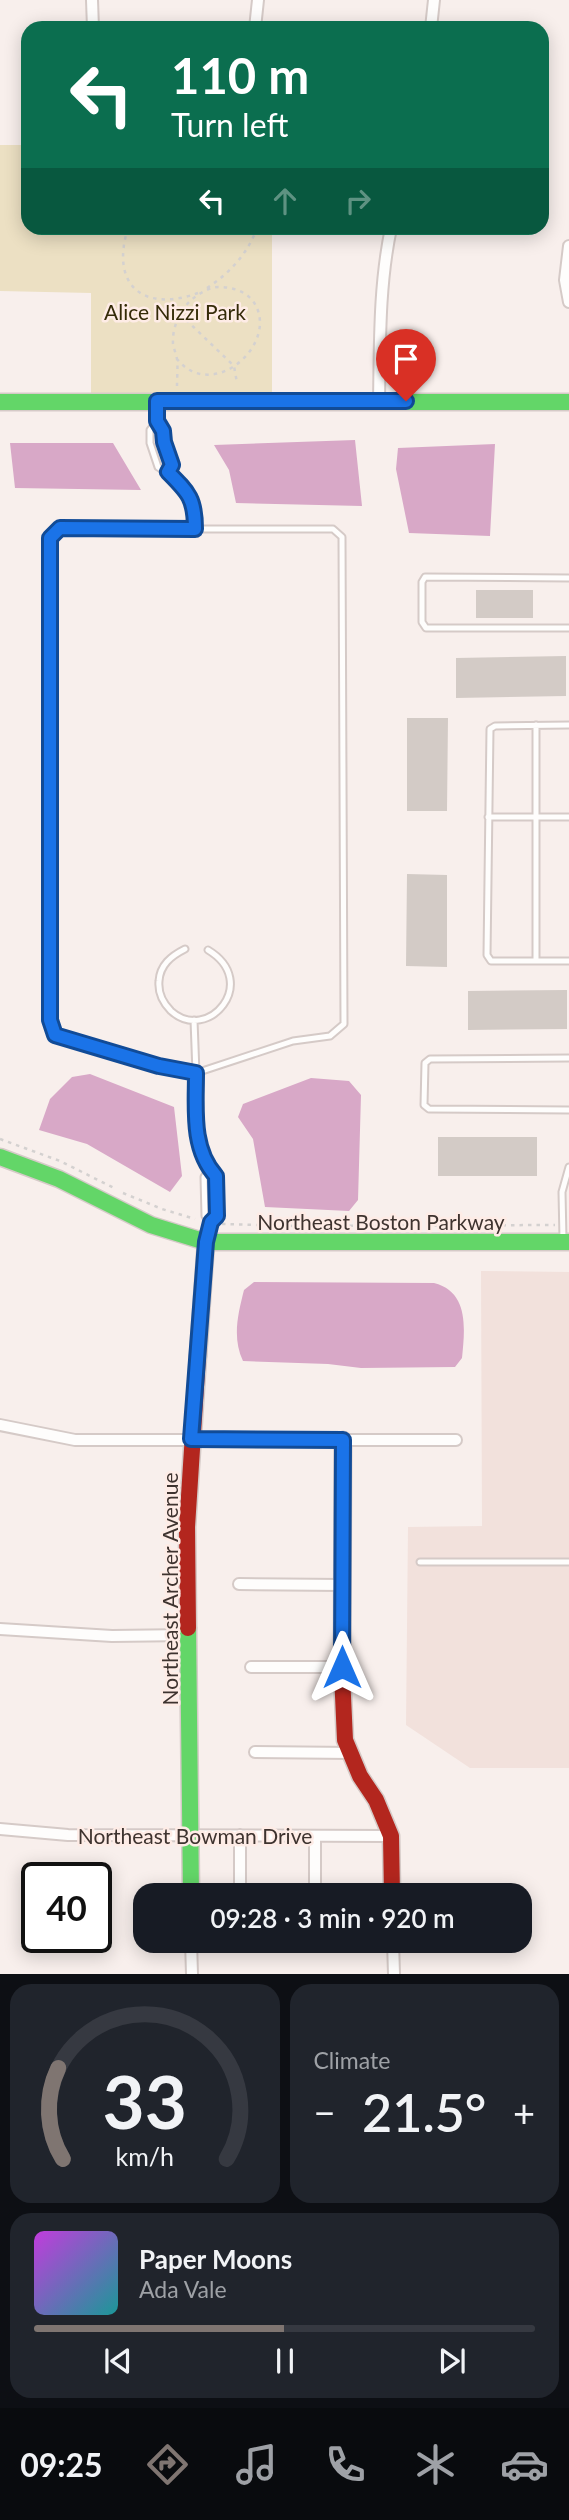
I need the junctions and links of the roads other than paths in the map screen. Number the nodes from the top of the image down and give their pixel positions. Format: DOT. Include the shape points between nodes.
graph roads {
  1 [pos="92,0"];
  2 [pos="258,0"];
  3 [pos="434,0"];
  4 [pos="93,21"];
  5 [pos="256,21"];
  6 [pos="432,21"];
  7 [pos="390,235"];
  8 [pos="569,246"];
  9 [pos="569,302"];
  10 [pos="157,401"];
  11 [pos="379,401"];
  12 [pos="0,402"];
  13 [pos="569,402"];
  14 [pos="157,421"];
  15 [pos="168,472"];
  16 [pos="195,529"];
  17 [pos="569,578"];
  18 [pos="569,628"];
  19 [pos="536,725"];
  20 [pos="569,725"];
  21 [pos="488,817"];
  22 [pos="536,817"];
  23 [pos="569,817"];
  24 [pos="185,949"];
  25 [pos="208,950"];
  26 [pos="536,961"];
  27 [pos="569,961"];
  28 [pos="194,1020"];
  29 [pos="569,1058"];
  30 [pos="196,1073"];
  31 [pos="569,1110"];
  32 [pos="0,1157"];
  33 [pos="569,1167"];
  34 [pos="209,1169"];
  35 [pos="211,1222"];
  36 [pos="206,1242"];
  37 [pos="566,1242"];
  38 [pos="0,1425"];
  39 [pos="191,1439"];
  40 [pos="343,1440"];
  41 [pos="456,1440"];
  42 [pos="420,1562"];
  43 [pos="569,1562"];
  44 [pos="239,1584"];
  45 [pos="342,1584"];
  46 [pos="0,1629"];
  47 [pos="188,1635"];
  48 [pos="251,1667"];
  49 [pos="342,1667"];
  50 [pos="255,1752"];
  51 [pos="351,1753"];
  52 [pos="0,1829"];
  53 [pos="190,1835"];
  54 [pos="240,1835"];
  55 [pos="315,1836"];
  56 [pos="391,1836"];
  57 [pos="191,1883"];
  58 [pos="240,1883"];
  59 [pos="315,1883"];
  60 [pos="392,1883"];
  61 [pos="191,1953"];
  62 [pos="393,1953"];
  63 [pos="192,1974"];
  64 [pos="394,1974"];
  1 -- 4 [label="street"];
  2 -- 5 [label="street"];
  3 -- 6 [label="street"];
  7 -- 11 [label="street" via="380,309"];
  8 -- 9 [label="street" via="565,281"];
  10 -- 11 [label="street"];
  10 -- 12 [label="street"];
  10 -- 14 [label="lane"];
  11 -- 13 [label="street"];
  14 -- 15 [label="lane" via="172,465"];
  14 -- 15 [label="lane" via="150,430 150,443 158,467"];
  15 -- 16 [label="lane" via="188,492"];
  16 -- 30 [label="lane" via="60,528 50,538 50,1020 55,1035"];
  16 -- 30 [label="lane" via="333,529 342,537 344,1024 330,1036 293,1041"];
  17 -- 18 [label="lane" via="425,577 422,622 426,628"];
  19 -- 20 [label="lane"];
  19 -- 21 [label="lane" via="489,729"];
  19 -- 22 [label="lane"];
  21 -- 22 [label="lane"];
  21 -- 26 [label="lane" via="488,958"];
  22 -- 23 [label="lane"];
  22 -- 26 [label="lane"];
  24 -- 28 [label="lane" via="166,962 158,983 165,1005"];
  25 -- 28 [label="lane" via="227,967 230,991 218,1012"];
  26 -- 27 [label="lane"];
  28 -- 30 [label="lane"];
  29 -- 31 [label="lane" via="430,1059 425,1063 424,1105 429,1109"];
  30 -- 34 [label="lane" via="196,1131"];
  32 -- 36 [label="street, Northeast Boston Parkway" via="59,1179 152,1226"];
  33 -- 37 [label="lane" via="562,1192"];
  34 -- 35 [label="lane" via="204,1177 205,1216"];
  34 -- 35 [label="lane" via="216,1176 217,1216"];
  35 -- 36 [label="lane"];
  36 -- 37 [label="street, Northeast Boston Parkway"];
  36 -- 39 [label="street, Northeast Archer Avenue"];
  38 -- 39 [label="street" via="75,1440"];
  39 -- 40 [label="street"];
  39 -- 47 [label="street, Northeast Archer Avenue"];
  40 -- 41 [label="street"];
  40 -- 45 [label="street"];
  42 -- 43 [label="lane"];
  44 -- 45 [label="street"];
  45 -- 49 [label="street"];
  46 -- 47 [label="street"];
  47 -- 53 [label="street, Northeast Archer Avenue"];
  48 -- 49 [label="street"];
  49 -- 51 [label="street" via="345,1741"];
  50 -- 51 [label="street"];
  51 -- 56 [label="street"];
  52 -- 53 [label="street, Northeast Bowman Drive" via="68,1835"];
  53 -- 54 [label="street, Northeast Bowman Drive"];
  53 -- 57 [label="street, Northeast Archer Avenue"];
  54 -- 55 [label="street, Northeast Bowman Drive"];
  54 -- 58 [label="street"];
  55 -- 56 [label="street, Northeast Bowman Drive"];
  55 -- 59 [label="street"];
  56 -- 60 [label="street"];
  61 -- 63 [label="street"];
  62 -- 64 [label="street"];
}
